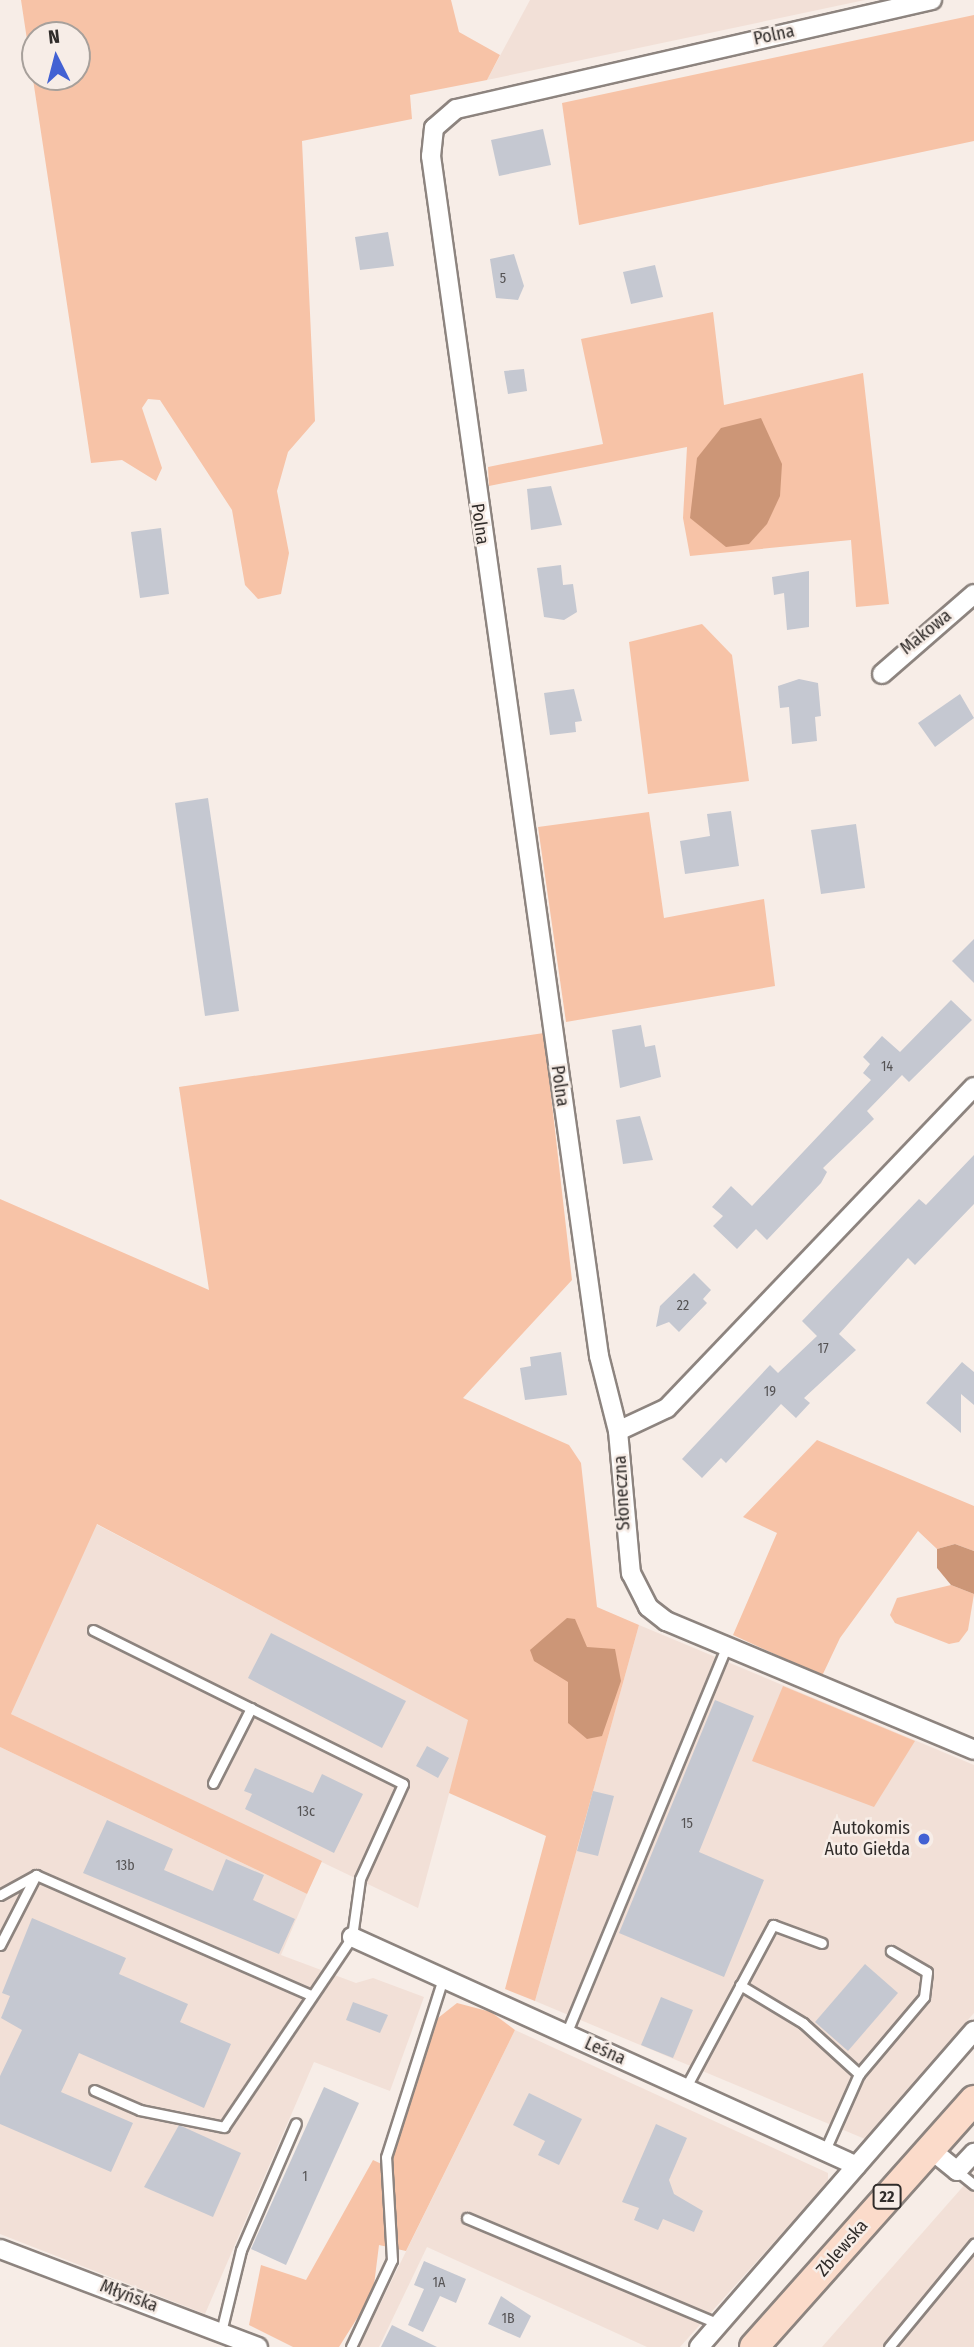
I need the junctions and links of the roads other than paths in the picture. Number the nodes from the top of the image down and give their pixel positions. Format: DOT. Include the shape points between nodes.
graph roads {
  1 [pos="932,0"];
  2 [pos="974,594"];
  3 [pos="882,674"];
  4 [pos="974,1087"];
  5 [pos="618,1432"];
  6 [pos="93,1630"];
  7 [pos="726,1647"];
  8 [pos="251,1708"];
  9 [pos="974,1750"];
  10 [pos="213,1783"];
  11 [pos="36,1875"];
  12 [pos="0,1895"];
  13 [pos="352,1937"];
  14 [pos="822,1943"];
  15 [pos="0,1945"];
  16 [pos="891,1951"];
  17 [pos="443,1978"];
  18 [pos="740,1985"];
  19 [pos="311,1995"];
  20 [pos="974,2031"];
  21 [pos="566,2034"];
  22 [pos="859,2074"];
  23 [pos="686,2087"];
  24 [pos="94,2090"];
  25 [pos="974,2100"];
  26 [pos="296,2123"];
  27 [pos="826,2148"];
  28 [pos="930,2149"];
  29 [pos="974,2153"];
  30 [pos="857,2166"];
  31 [pos="957,2171"];
  32 [pos="974,2185"];
  33 [pos="467,2218"];
  34 [pos="974,2244"];
  35 [pos="0,2249"];
  36 [pos="719,2324"];
  37 [pos="221,2332"];
  38 [pos="258,2347"];
  39 [pos="351,2347"];
  40 [pos="699,2347"];
  41 [pos="754,2347"];
  42 [pos="889,2347"];
  1 -- 5 [label="street, Polna" via="456,109 433,128 431,156 471,460 599,1356"];
  2 -- 3 [label="street, Makowa"];
  4 -- 5 [label="street, Słoneczna" via="667,1408"];
  5 -- 7 [label="street, Słoneczna" via="622,1519 638,1593 666,1621"];
  6 -- 8 [label="lane"];
  7 -- 9 [label="street, Słoneczna"];
  7 -- 21 [label="lane"];
  8 -- 10 [label="lane"];
  8 -- 13 [label="lane" via="403,1784 360,1879"];
  11 -- 12 [label="lane"];
  11 -- 15 [label="lane"];
  11 -- 19 [label="lane"];
  13 -- 17 [label="street, Leśna"];
  13 -- 19 [label="lane"];
  14 -- 18 [label="lane" via="773,1924"];
  16 -- 22 [label="lane" via="927,1972 925,1997"];
  17 -- 21 [label="street, Leśna"];
  17 -- 39 [label="lane" via="386,2157 391,2260"];
  18 -- 22 [label="lane" via="803,2024"];
  18 -- 23 [label="lane"];
  19 -- 24 [label="lane" via="224,2127 140,2110"];
  20 -- 30 [label="street"];
  21 -- 23 [label="street, Leśna"];
  22 -- 27 [label="lane"];
  23 -- 27 [label="street, Leśna"];
  25 -- 28 [label="main road, Zblewska / 22"];
  26 -- 37 [label="lane" via="241,2250"];
  27 -- 30 [label="street, Leśna"];
  28 -- 31 [label="street"];
  28 -- 41 [label="main road, Zblewska / 22"];
  29 -- 31 [label="street"];
  30 -- 36 [label="street"];
  31 -- 32 [label="lane"];
  33 -- 36 [label="lane"];
  34 -- 42 [label="lane"];
  35 -- 37 [label="street, Młyńska"];
  36 -- 40 [label="street"];
  37 -- 38 [label="street, Młyńska"];
}
